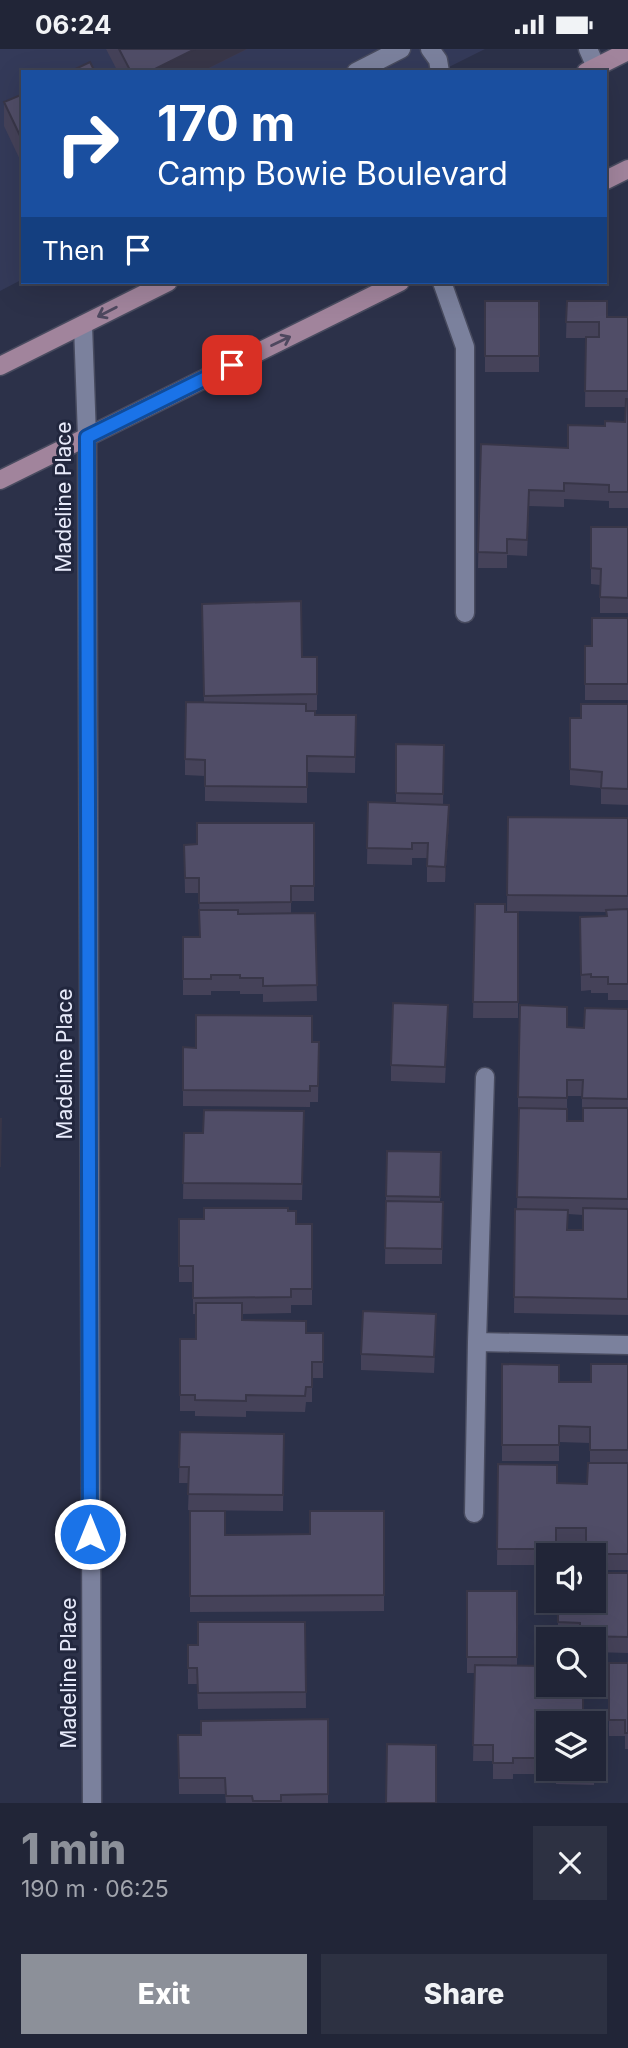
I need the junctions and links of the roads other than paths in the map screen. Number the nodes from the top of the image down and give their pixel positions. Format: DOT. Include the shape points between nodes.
graph roads {
  1 [pos="401,49"];
  2 [pos="430,49"];
  3 [pos="588,49"];
  4 [pos="628,51"];
  5 [pos="591,69"];
  6 [pos="360,70"];
  7 [pos="440,70"];
  8 [pos="628,169"];
  9 [pos="607,180"];
  10 [pos="164,284"];
  11 [pos="396,284"];
  12 [pos="443,284"];
  13 [pos="83,325"];
  14 [pos="0,366"];
  15 [pos="87,437"];
  16 [pos="0,480"];
  17 [pos="465,613"];
  18 [pos="485,1077"];
  19 [pos="477,1342"];
  20 [pos="628,1345"];
  21 [pos="474,1513"];
  22 [pos="92,1803"];
  1 -- 6 [label="street"];
  2 -- 7 [label="street"];
  3 -- 5 [label="street"];
  4 -- 5 [label="main road"];
  8 -- 9 [label="main road"];
  10 -- 13 [label="main road, one-way"];
  15 -- 11 [label="main road, one-way"];
  12 -- 17 [label="street" via="465,347"];
  13 -- 14 [label="main road"];
  13 -- 15 [label="street, Madeline Place"];
  15 -- 16 [label="main road"];
  15 -- 22 [label="street, Madeline Place"];
  18 -- 19 [label="street"];
  19 -- 20 [label="street"];
  19 -- 21 [label="street"];
}
